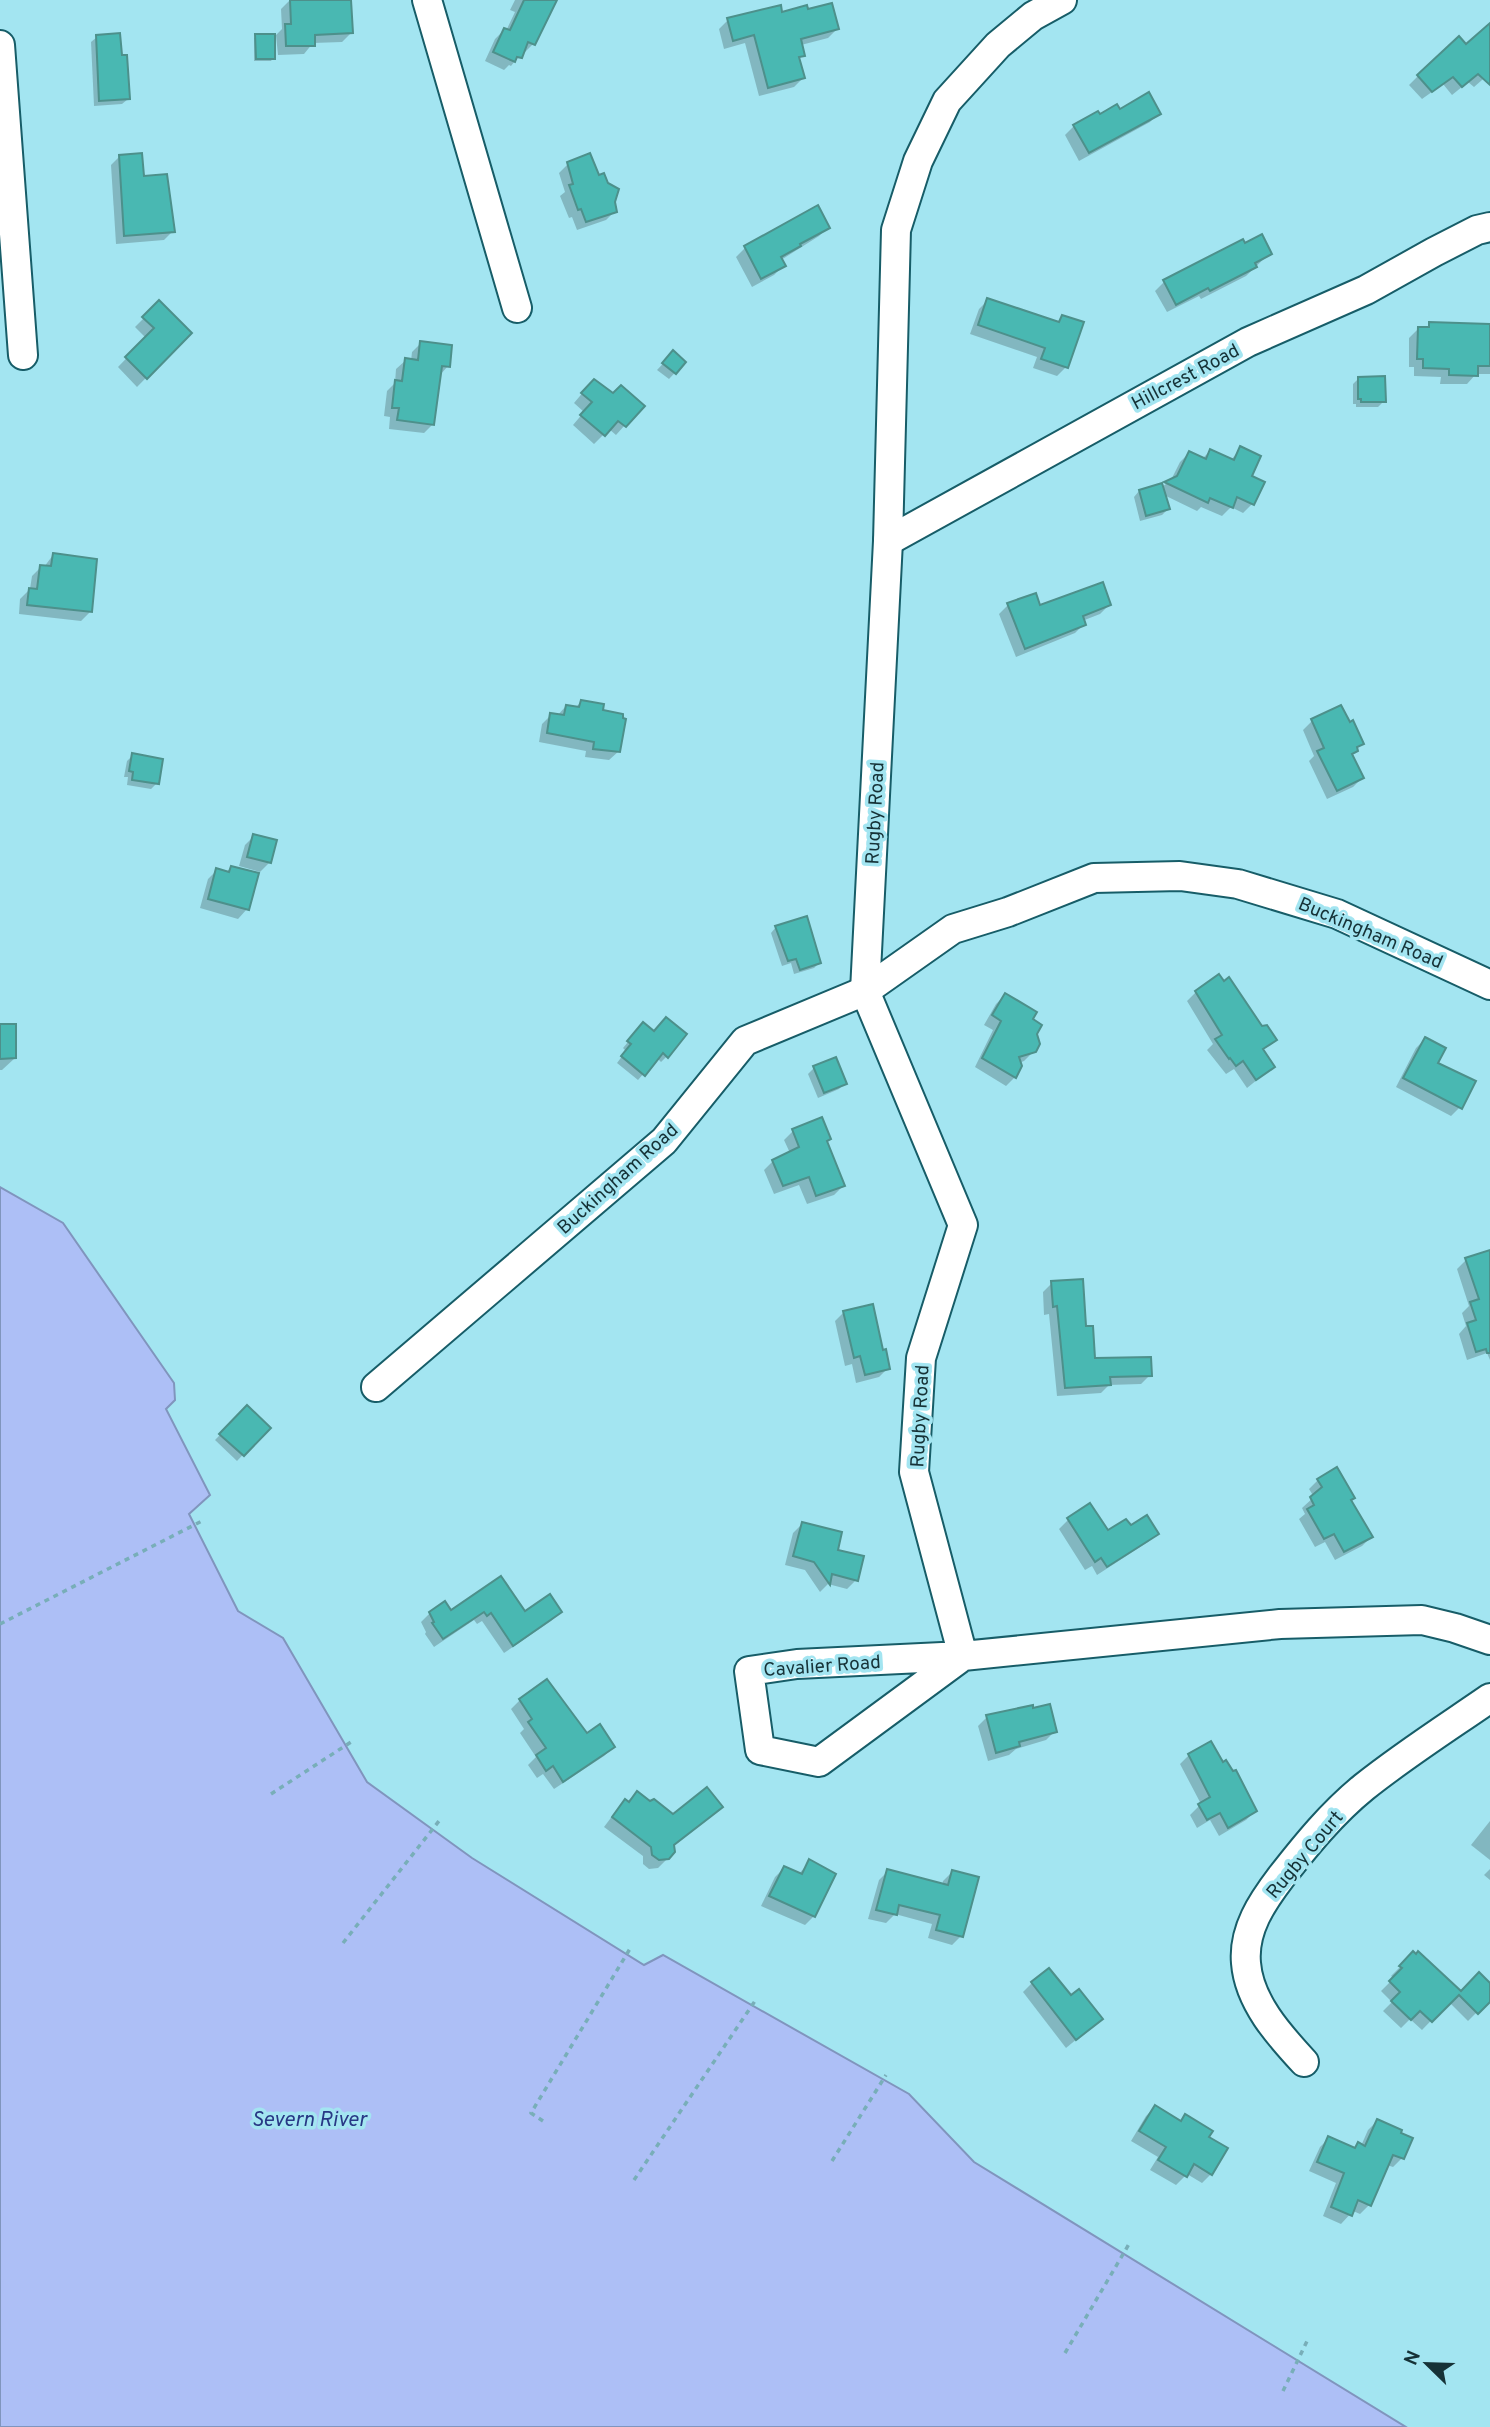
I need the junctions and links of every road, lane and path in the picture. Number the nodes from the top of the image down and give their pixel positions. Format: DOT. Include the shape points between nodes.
graph roads {
  1 [pos="426,0"];
  2 [pos="1062,0"];
  3 [pos="0,45"];
  4 [pos="1490,227"];
  5 [pos="517,308"];
  6 [pos="23,355"];
  7 [pos="888,541"];
  8 [pos="1490,985"];
  9 [pos="865,991"];
  10 [pos="376,1387"];
  11 [pos="202,1521"];
  12 [pos="0,1624"];
  13 [pos="1490,1640"];
  14 [pos="946,1663"];
  15 [pos="1490,1698"];
  16 [pos="351,1742"];
  17 [pos="271,1794"];
  18 [pos="439,1821"];
  19 [pos="343,1943"];
  20 [pos="631,1947"];
  21 [pos="757,1998"];
  22 [pos="1304,2062"];
  23 [pos="886,2075"];
  24 [pos="543,2121"];
  25 [pos="832,2161"];
  26 [pos="634,2180"];
  27 [pos="1129,2244"];
  28 [pos="1308,2339"];
  29 [pos="1065,2353"];
  30 [pos="1283,2391"];
  1 -- 5 [label="street"];
  2 -- 7 [label="street, Rugby Road" via="1033,16 998,45 947,101 918,161 896,230"];
  3 -- 6 [label="street"];
  4 -- 7 [label="street, Hillcrest Road" via="1366,290 1248,342"];
  7 -- 9 [label="street, Rugby Road"];
  8 -- 9 [label="street, Buckingham Road" via="1337,914 1238,884 1180,876 1094,878 953,929"];
  9 -- 10 [label="street, Buckingham Road" via="745,1041 664,1141"];
  9 -- 14 [label="street, Rugby Road" via="963,1225 921,1358 914,1472"];
  11 -- 12 [label="path"];
  13 -- 14 [label="street, Cavalier Road" via="1422,1620 1280,1623"];
  14 -- 14 [label="street, Cavalier Road" via="819,1762 760,1750 749,1671 797,1664"];
  15 -- 22 [label="street, Rugby Court" via="1363,1788 1321,1828 1264,1899 1249,1930 1246,1963 1255,1997 1280,2036"];
  16 -- 17 [label="path"];
  18 -- 19 [label="path"];
  20 -- 24 [label="path" via="531,2113"];
  21 -- 26 [label="path"];
  23 -- 25 [label="path"];
  27 -- 29 [label="path"];
  28 -- 30 [label="path"];
}
